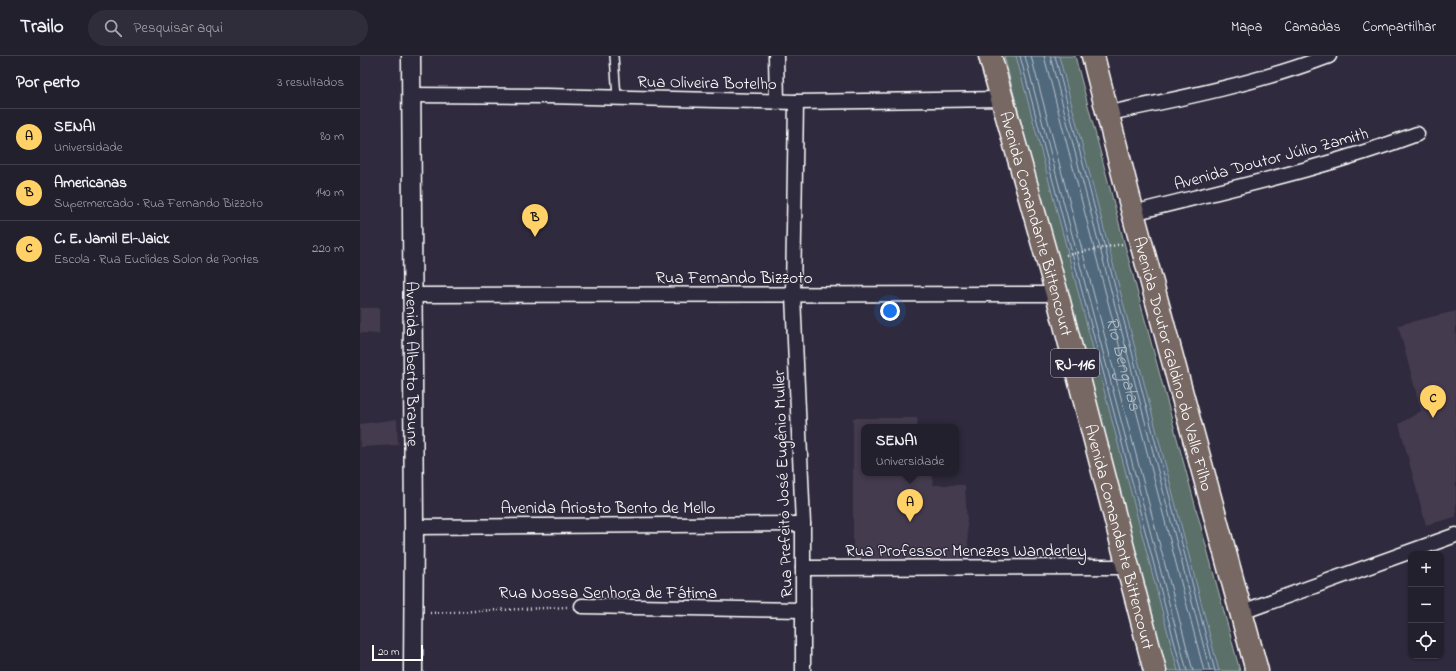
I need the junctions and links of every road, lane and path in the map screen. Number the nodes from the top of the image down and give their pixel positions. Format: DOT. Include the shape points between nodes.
graph roads {
  1 [pos="411,56"];
  2 [pos="614,56"];
  3 [pos="776,56"];
  4 [pos="990,56"];
  5 [pos="1093,56"];
  6 [pos="1329,56"];
  7 [pos="411,94"];
  8 [pos="617,97"];
  9 [pos="1002,99"];
  10 [pos="777,102"];
  11 [pos="796,102"];
  12 [pos="1109,113"];
  13 [pos="1417,134"];
  14 [pos="1133,213"];
  15 [pos="1140,240"];
  16 [pos="1047,260"];
  17 [pos="412,294"];
  18 [pos="1057,294"];
  19 [pos="793,295"];
  20 [pos="803,524"];
  21 [pos="414,526"];
  22 [pos="1456,535"];
  23 [pos="1129,567"];
  24 [pos="804,568"];
  25 [pos="582,606"];
  26 [pos="803,610"];
  27 [pos="1242,612"];
  28 [pos="413,614"];
  29 [pos="413,671"];
  30 [pos="803,671"];
  31 [pos="1155,671"];
  32 [pos="1257,671"];
  1 -- 7 [label="street, Avenida Alberto Braune"];
  2 -- 8 [label="lane"];
  3 -- 10 [label="street"];
  4 -- 9 [label="main road, Avenida Comandante Bittencourt / RJ-116"];
  5 -- 12 [label="main road, Avenida Doutor Galdino do Valle Filho"];
  6 -- 12 [label="street" via="1287,71"];
  7 -- 8 [label="street, Rua Oliveira Botelho"];
  7 -- 17 [label="street, Avenida Alberto Braune"];
  8 -- 10 [label="street, Rua Oliveira Botelho"];
  9 -- 11 [label="street, Rua Oliveira Botelho"];
  9 -- 16 [label="main road, Avenida Comandante Bittencourt / RJ-116"];
  10 -- 11 [label="street, Rua Oliveira Botelho"];
  11 -- 19 [label="street, Rua Prefeito José Eugênio Muller"];
  12 -- 14 [label="main road, Avenida Doutor Galdino do Valle Filho"];
  13 -- 14 [label="street, Avenida Doutor Júlio Zamith" via="1287,174"];
  14 -- 15 [label="main road, Avenida Doutor Galdino do Valle Filho"];
  15 -- 16 [label="path"];
  15 -- 27 [label="main road, Avenida Doutor Galdino do Valle Filho"];
  16 -- 18 [label="main road, Avenida Comandante Bittencourt / RJ-116"];
  17 -- 19 [label="street, Rua Fernando Bizzoto"];
  17 -- 21 [label="street, Avenida Alberto Braune"];
  18 -- 19 [label="street, Rua Fernando Bizzoto"];
  18 -- 23 [label="main road, Avenida Comandante Bittencourt / RJ-116"];
  19 -- 20 [label="street, Rua Prefeito José Eugênio Muller"];
  20 -- 21 [label="street, Avenida Ariosto Bento de Mello"];
  20 -- 24 [label="street, Rua Prefeito José Eugênio Muller"];
  21 -- 28 [label="street, Avenida Alberto Braune"];
  22 -- 27 [label="street"];
  23 -- 24 [label="street, Rua Professor Menezes Wanderley"];
  23 -- 31 [label="main road, Avenida Comandante Bittencourt / RJ-116"];
  24 -- 26 [label="street, Rua Prefeito José Eugênio Muller"];
  25 -- 26 [label="street, Rua Nossa Senhora de Fátima"];
  25 -- 28 [label="path, Rua Nossa Senhora de Fátima"];
  26 -- 30 [label="street, Rua Prefeito José Eugênio Muller"];
  27 -- 32 [label="main road, Avenida Doutor Galdino do Valle Filho"];
  28 -- 29 [label="street, Avenida Alberto Braune"];
}
